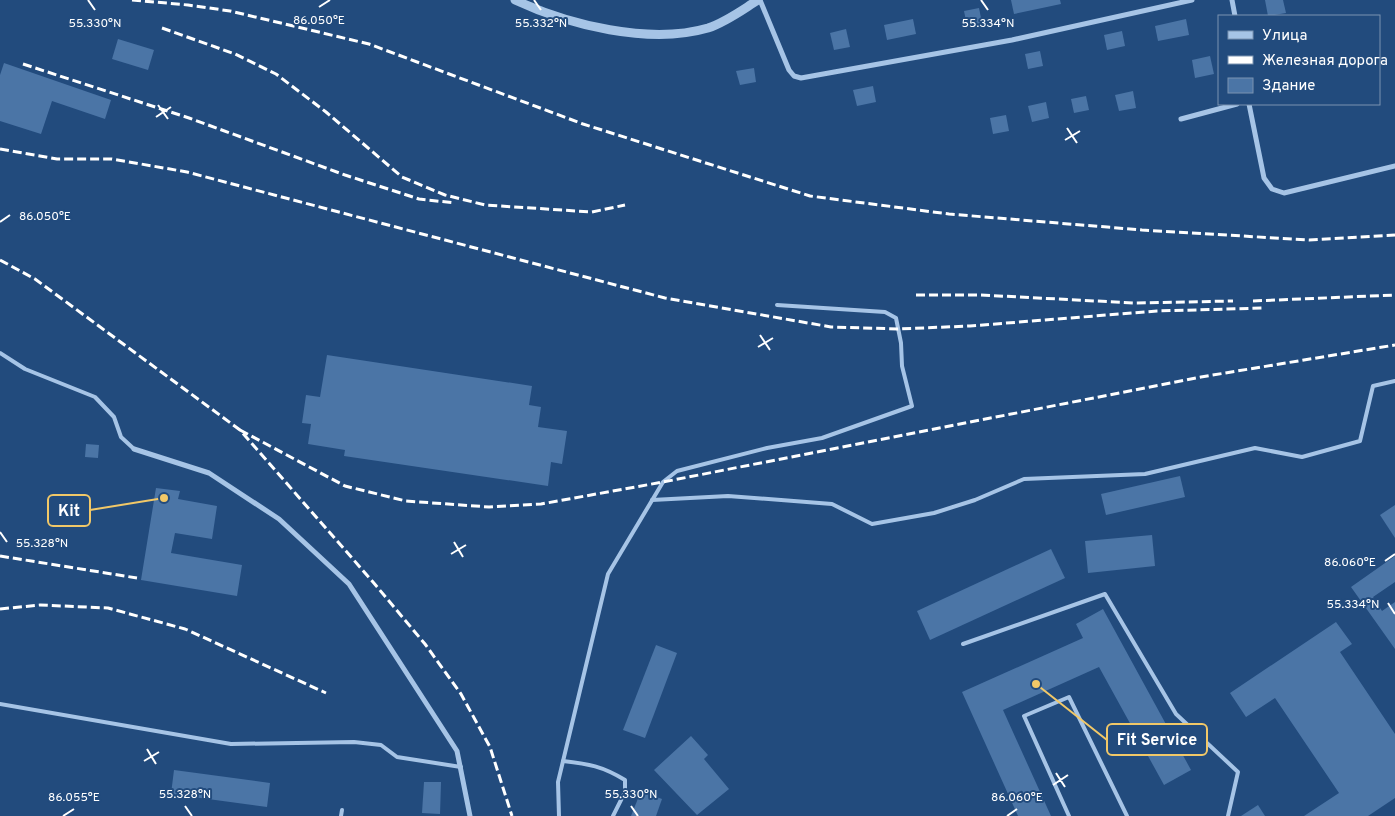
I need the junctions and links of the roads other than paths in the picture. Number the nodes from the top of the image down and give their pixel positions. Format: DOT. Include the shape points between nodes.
graph roads {
  1 [pos="514,0"];
  2 [pos="759,0"];
  3 [pos="1192,0"];
  4 [pos="1232,0"];
  5 [pos="1235,15"];
  6 [pos="1234,105"];
  7 [pos="1249,105"];
  8 [pos="1181,120"];
  9 [pos="1395,166"];
  10 [pos="777,305"];
  11 [pos="0,353"];
  12 [pos="1395,381"];
  13 [pos="134,449"];
  14 [pos="652,500"];
  15 [pos="963,644"];
  16 [pos="0,704"];
  17 [pos="563,761"];
  18 [pos="460,767"];
  19 [pos="342,810"];
  20 [pos="342,816"];
  21 [pos="470,816"];
  22 [pos="559,816"];
  23 [pos="613,816"];
  24 [pos="1069,816"];
  25 [pos="1127,816"];
  26 [pos="1228,816"];
  1 -- 2 [label="street" via="582,23 643,34 662,34 708,28"];
  2 -- 3 [label="street" via="788,70 801,78 1012,40"];
  4 -- 5 [label="street"];
  6 -- 8 [label="street"];
  7 -- 9 [label="street" via="1264,178 1272,189 1284,193"];
  10 -- 14 [label="lane" via="885,312 896,318 902,366 912,406 822,438 677,471 663,482"];
  11 -- 13 [label="lane" via="25,369 95,397 114,417 121,438"];
  12 -- 14 [label="lane" via="1373,386 1360,441 1302,457 1255,448 1145,474 1024,479 934,514 872,524 832,504 728,496"];
  13 -- 18 [label="street" via="209,473 279,519 349,584 457,751"];
  14 -- 17 [label="lane" via="608,574"];
  15 -- 26 [label="lane" via="1105,594 1176,714 1238,772"];
  16 -- 18 [label="lane" via="231,744 381,744 397,757"];
  17 -- 22 [label="lane" via="558,782"];
  17 -- 23 [label="lane" via="608,770 625,780 625,792"];
  18 -- 21 [label="street"];
  19 -- 20 [label="lane"];
  24 -- 25 [label="lane" via="1024,716 1069,697"];
}
